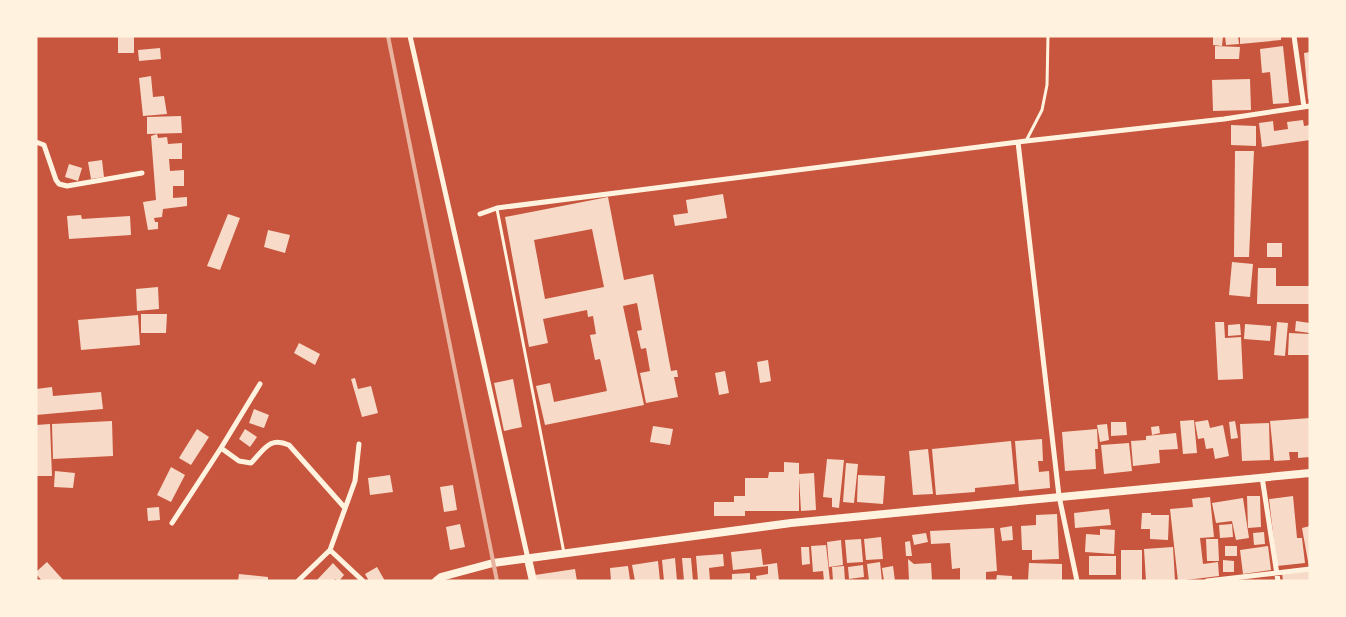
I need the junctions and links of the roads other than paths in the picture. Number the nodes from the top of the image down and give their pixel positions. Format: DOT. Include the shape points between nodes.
graph roads {
  1 [pos="410,36"];
  2 [pos="1048,36"];
  3 [pos="1294,36"];
  4 [pos="1307,107"];
  5 [pos="1026,141"];
  6 [pos="36,142"];
  7 [pos="1018,142"];
  8 [pos="142,173"];
  9 [pos="497,208"];
  10 [pos="480,214"];
  11 [pos="260,384"];
  12 [pos="359,444"];
  13 [pos="221,448"];
  14 [pos="1310,473"];
  15 [pos="1262,477"];
  16 [pos="1059,496"];
  17 [pos="345,508"];
  18 [pos="172,522"];
  19 [pos="330,550"];
  20 [pos="565,554"];
  21 [pos="528,559"];
  22 [pos="1310,569"];
  23 [pos="1276,572"];
  24 [pos="298,581"];
  25 [pos="363,581"];
  26 [pos="436,581"];
  27 [pos="533,581"];
  28 [pos="1077,581"];
  29 [pos="1207,581"];
  30 [pos="1278,581"];
  1 -- 21 [label="street"];
  2 -- 5 [label="lane" via="1047,85 1042,110"];
  3 -- 4 [label="street"];
  4 -- 5 [label="street"];
  5 -- 7 [label="street"];
  6 -- 8 [label="street" via="44,145 59,184 67,186"];
  7 -- 9 [label="street"];
  7 -- 16 [label="street"];
  9 -- 10 [label="street"];
  9 -- 20 [label="lane"];
  11 -- 13 [label="street"];
  12 -- 17 [label="street" via="355,481"];
  13 -- 17 [label="street" via="239,461 251,463 272,442 289,444"];
  13 -- 18 [label="street"];
  14 -- 15 [label="street"];
  15 -- 16 [label="street"];
  15 -- 23 [label="street"];
  16 -- 20 [label="street" via="791,523"];
  16 -- 28 [label="street"];
  17 -- 19 [label="street"];
  19 -- 24 [label="street"];
  19 -- 25 [label="street"];
  20 -- 21 [label="street"];
  21 -- 26 [label="street" via="493,563"];
  21 -- 27 [label="street"];
  22 -- 23 [label="street"];
  23 -- 29 [label="street"];
  23 -- 30 [label="street"];
}
